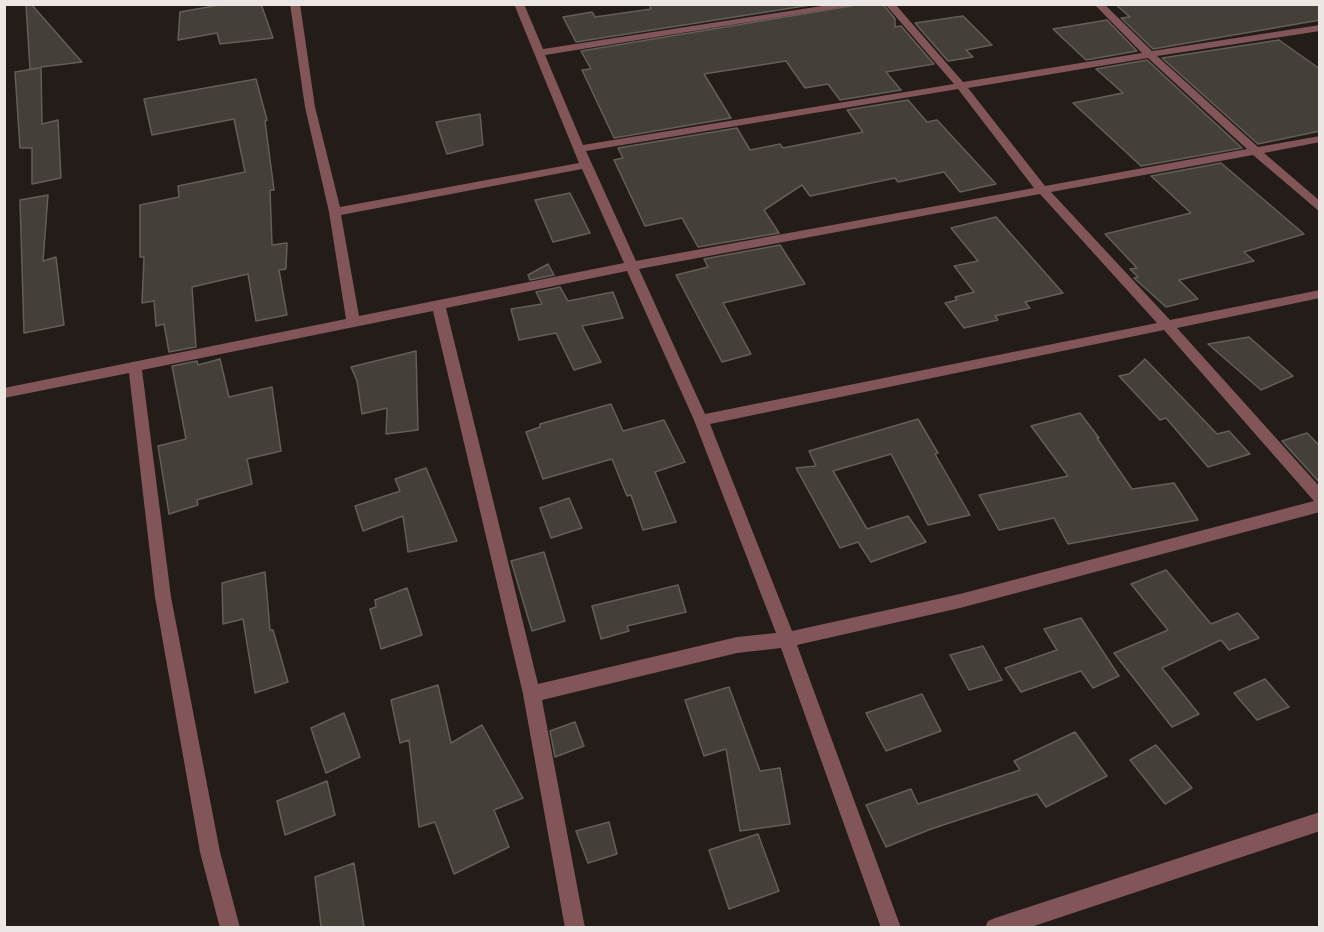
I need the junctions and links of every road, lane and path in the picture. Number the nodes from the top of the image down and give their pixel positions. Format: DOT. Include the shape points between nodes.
graph roads {
  1 [pos="294,4"];
  2 [pos="519,4"];
  3 [pos="857,4"];
  4 [pos="889,4"];
  5 [pos="1098,4"];
  6 [pos="1320,28"];
  7 [pos="539,53"];
  8 [pos="1149,54"];
  9 [pos="961,86"];
  10 [pos="1320,139"];
  11 [pos="579,149"];
  12 [pos="1256,150"];
  13 [pos="586,165"];
  14 [pos="1042,190"];
  15 [pos="1320,208"];
  16 [pos="335,212"];
  17 [pos="631,266"];
  18 [pos="1320,294"];
  19 [pos="438,304"];
  20 [pos="353,321"];
  21 [pos="1167,325"];
  22 [pos="135,366"];
  23 [pos="4,393"];
  24 [pos="701,420"];
  25 [pos="1320,498"];
  26 [pos="1320,506"];
  27 [pos="787,640"];
  28 [pos="532,694"];
  29 [pos="1320,821"];
  30 [pos="230,927"];
  31 [pos="575,927"];
  32 [pos="891,927"];
  33 [pos="995,927"];
  1 -- 16 [label="street" via="310,107"];
  2 -- 7 [label="street"];
  3 -- 7 [label="street"];
  4 -- 9 [label="street"];
  5 -- 8 [label="street"];
  6 -- 8 [label="street"];
  7 -- 11 [label="street"];
  8 -- 9 [label="street"];
  8 -- 12 [label="street"];
  9 -- 11 [label="street"];
  9 -- 14 [label="street"];
  10 -- 12 [label="street"];
  11 -- 13 [label="street"];
  12 -- 14 [label="street"];
  12 -- 15 [label="street"];
  13 -- 16 [label="street"];
  13 -- 17 [label="street"];
  14 -- 17 [label="street"];
  14 -- 21 [label="street"];
  16 -- 20 [label="street"];
  17 -- 19 [label="street"];
  17 -- 24 [label="street"];
  18 -- 21 [label="street"];
  19 -- 20 [label="street"];
  19 -- 28 [label="street"];
  20 -- 22 [label="street"];
  21 -- 24 [label="street"];
  21 -- 25 [label="street"];
  22 -- 23 [label="street"];
  22 -- 30 [label="street" via="163,597 210,852"];
  24 -- 27 [label="street"];
  26 -- 27 [label="street" via="960,601"];
  27 -- 28 [label="street" via="737,645"];
  27 -- 32 [label="street"];
  28 -- 31 [label="street"];
  29 -- 33 [label="street"];
}
